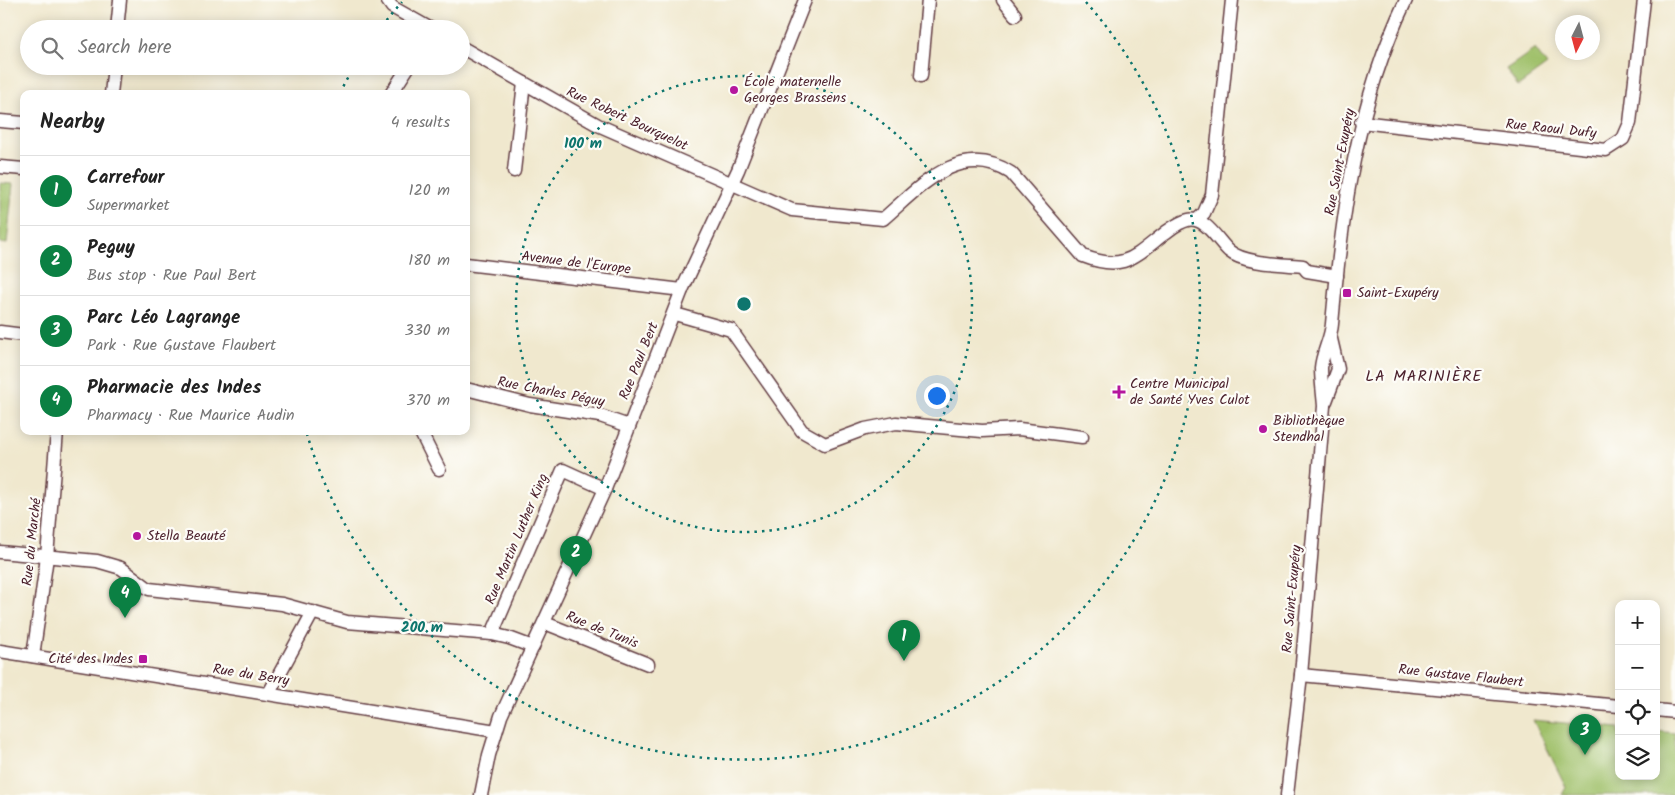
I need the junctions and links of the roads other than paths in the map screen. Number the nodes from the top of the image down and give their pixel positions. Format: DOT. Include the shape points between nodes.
graph roads {
  1 [pos="120,0"];
  2 [pos="387,0"];
  3 [pos="805,0"];
  4 [pos="928,0"];
  5 [pos="1003,0"];
  6 [pos="1232,0"];
  7 [pos="1406,0"];
  8 [pos="1644,0"];
  9 [pos="1014,15"];
  10 [pos="118,20"];
  11 [pos="415,20"];
  12 [pos="470,52"];
  13 [pos="113,75"];
  14 [pos="403,75"];
  15 [pos="921,76"];
  16 [pos="524,83"];
  17 [pos="111,90"];
  18 [pos="393,90"];
  19 [pos="0,121"];
  20 [pos="1361,122"];
  21 [pos="20,123"];
  22 [pos="0,167"];
  23 [pos="20,169"];
  24 [pos="514,171"];
  25 [pos="731,184"];
  26 [pos="1197,220"];
  27 [pos="470,264"];
  28 [pos="1337,276"];
  29 [pos="682,290"];
  30 [pos="675,314"];
  31 [pos="0,332"];
  32 [pos="20,334"];
  33 [pos="470,390"];
  34 [pos="629,426"];
  35 [pos="57,435"];
  36 [pos="422,435"];
  37 [pos="1082,437"];
  38 [pos="439,469"];
  39 [pos="605,489"];
  40 [pos="0,552"];
  41 [pos="46,556"];
  42 [pos="313,612"];
  43 [pos="545,623"];
  44 [pos="492,634"];
  45 [pos="533,647"];
  46 [pos="0,652"];
  47 [pos="33,656"];
  48 [pos="648,664"];
  49 [pos="1301,675"];
  50 [pos="269,693"];
  51 [pos="1615,706"];
  52 [pos="1660,710"];
  53 [pos="1675,712"];
  54 [pos="496,731"];
  55 [pos="481,795"];
  56 [pos="1287,795"];
  1 -- 10 [label="street"];
  2 -- 11 [label="street" via="392,7"];
  3 -- 25 [label="street, Rue Paul Bert"];
  4 -- 15 [label="street"];
  5 -- 9 [label="street"];
  6 -- 26 [label="street" via="1212,195"];
  7 -- 20 [label="street, Rue Saint-Exupéry" via="1388,38"];
  8 -- 20 [label="street, Rue Raoul Dufy" via="1630,123 1623,139 1606,150"];
  12 -- 16 [label="street, Rue Robert Bourquelot"];
  13 -- 17 [label="street"];
  14 -- 18 [label="street"];
  16 -- 24 [label="street"];
  16 -- 25 [label="street, Rue Robert Bourquelot" via="598,125"];
  19 -- 21 [label="street"];
  20 -- 28 [label="street, Rue Saint-Exupéry"];
  22 -- 23 [label="street"];
  25 -- 26 [label="street, Rue Robert Bourquelot" via="792,210 883,219 937,173 961,162 980,160 997,164 1011,173 1083,256 1100,263 1120,264 1178,223"];
  25 -- 29 [label="street, Rue Paul Bert"];
  26 -- 28 [label="street" via="1240,258 1303,266 1307,271"];
  27 -- 29 [label="street, Avenue de l'Europe"];
  28 -- 49 [label="street, Rue Saint-Exupéry" via="1331,337 1338,369 1324,406"];
  29 -- 30 [label="street, Rue Paul Bert"];
  30 -- 34 [label="street, Rue Paul Bert"];
  30 -- 37 [label="street" via="730,330 802,431 825,444 865,429 896,423 982,431 1019,429"];
  31 -- 32 [label="street"];
  33 -- 34 [label="street, Rue Charles Péguy" via="538,407 600,416"];
  34 -- 39 [label="street, Rue Paul Bert"];
  35 -- 41 [label="street, Rue du Marché"];
  36 -- 38 [label="street"];
  39 -- 43 [label="street, Rue Paul Bert"];
  39 -- 44 [label="street, Rue Martin Luther King" via="563,470"];
  40 -- 41 [label="street"];
  41 -- 42 [label="street" via="110,564 121,568 149,589 282,604"];
  41 -- 47 [label="street, Rue du Marché"];
  42 -- 44 [label="street" via="347,622"];
  42 -- 50 [label="street"];
  43 -- 45 [label="street, Rue Paul Bert"];
  43 -- 48 [label="street, Rue de Tunis"];
  44 -- 45 [label="street"];
  45 -- 54 [label="street, Rue Paul Bert"];
  46 -- 47 [label="street, Rue du Berry"];
  47 -- 50 [label="street, Rue du Berry"];
  49 -- 51 [label="street, Rue Gustave Flaubert"];
  49 -- 56 [label="street, Rue Saint-Exupéry"];
  50 -- 54 [label="street, Rue du Berry"];
  52 -- 53 [label="street"];
  54 -- 55 [label="street, Rue Paul Bert"];
}
